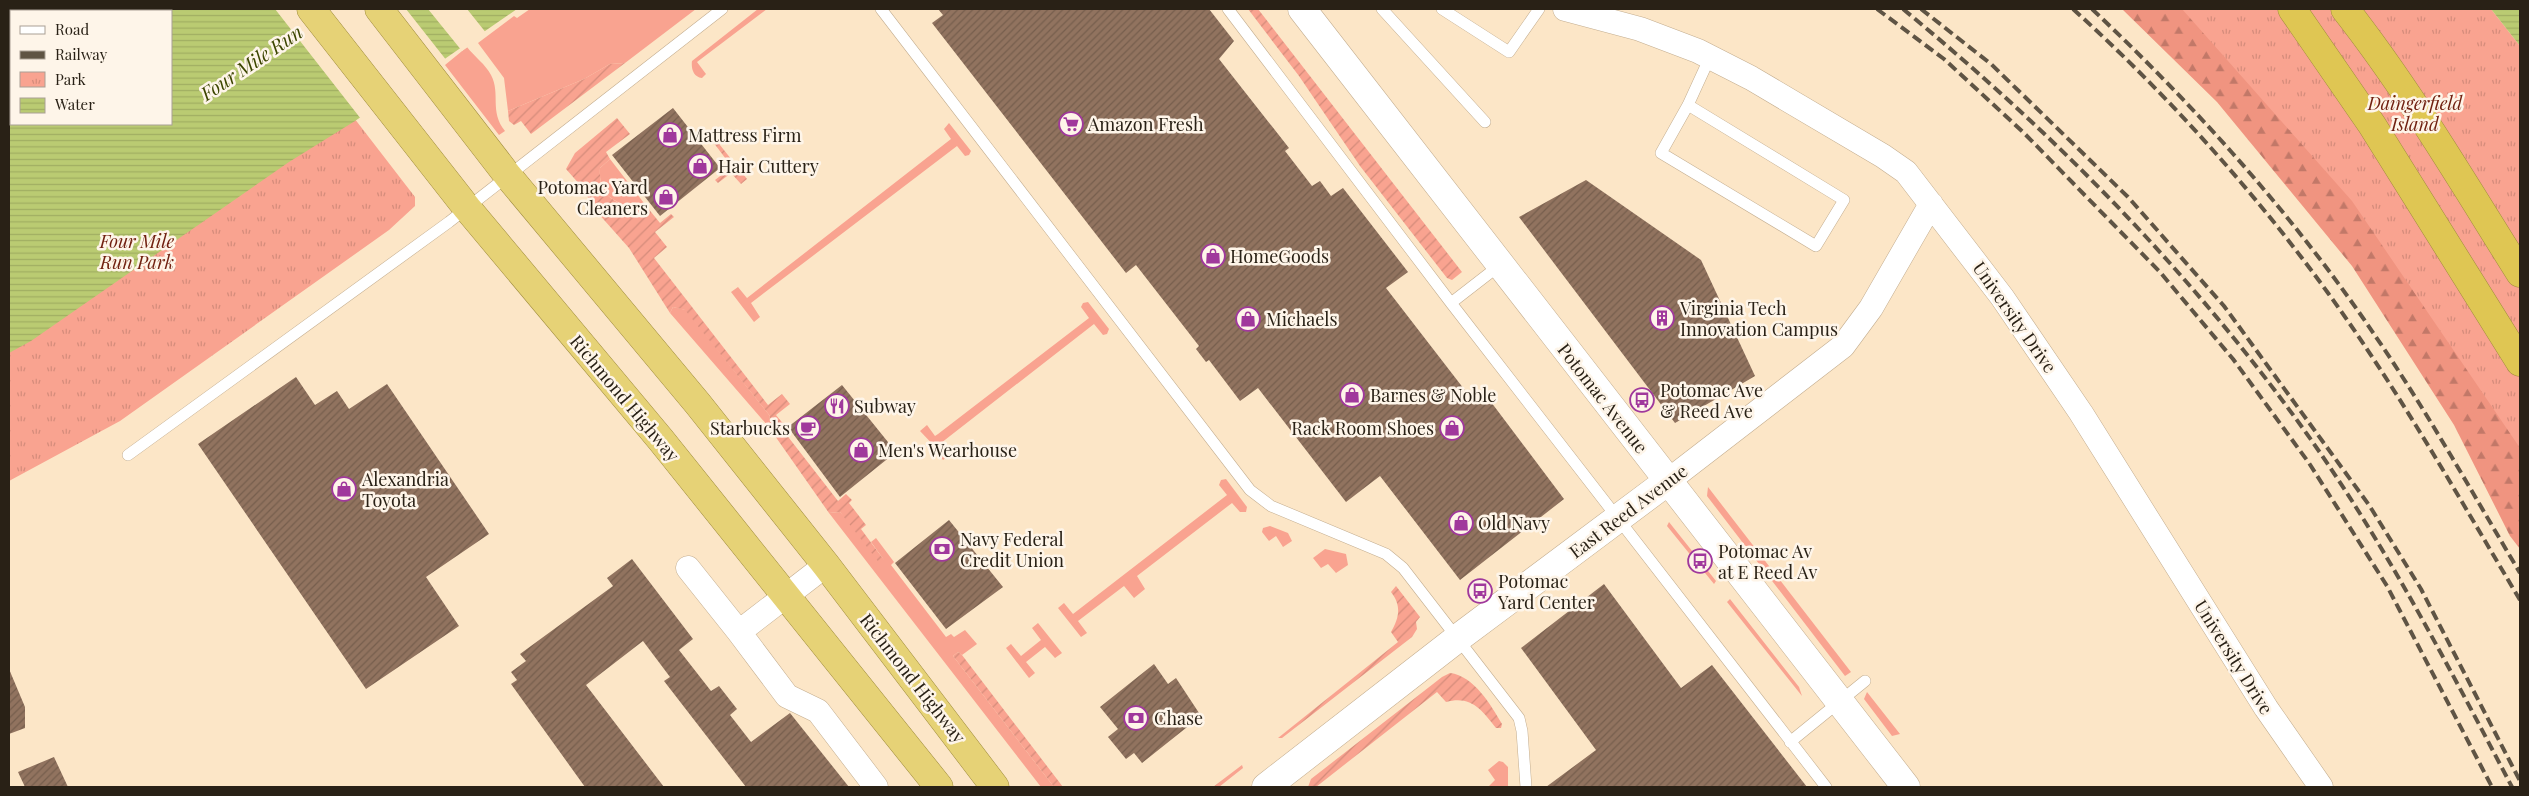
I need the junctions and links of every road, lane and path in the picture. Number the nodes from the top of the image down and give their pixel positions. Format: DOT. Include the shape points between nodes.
graph roads {
  1 [pos="312,9"];
  2 [pos="378,9"];
  3 [pos="722,9"];
  4 [pos="882,9"];
  5 [pos="1228,9"];
  6 [pos="1302,9"];
  7 [pos="1382,9"];
  8 [pos="1442,9"];
  9 [pos="1539,9"];
  10 [pos="1566,9"];
  11 [pos="2292,9"];
  12 [pos="2345,9"];
  13 [pos="1710,56"];
  14 [pos="1688,105"];
  15 [pos="1485,122"];
  16 [pos="508,176"];
  17 [pos="1931,204"];
  18 [pos="467,208"];
  19 [pos="1500,265"];
  20 [pos="2520,274"];
  21 [pos="1451,303"];
  22 [pos="2520,362"];
  23 [pos="128,455"];
  24 [pos="1668,481"];
  25 [pos="1618,519"];
  26 [pos="826,565"];
  27 [pos="688,568"];
  28 [pos="786,596"];
  29 [pos="739,632"];
  30 [pos="1458,638"];
  31 [pos="1865,681"];
  32 [pos="1839,701"];
  33 [pos="1790,742"];
  34 [pos="1268,783"];
  35 [pos="876,787"];
  36 [pos="939,787"];
  37 [pos="995,787"];
  38 [pos="1526,787"];
  39 [pos="1826,787"];
  40 [pos="1906,787"];
  41 [pos="2321,787"];
  1 -- 18 [label="highway, Richmond Highway"];
  2 -- 16 [label="highway, Richmond Highway"];
  3 -- 16 [label="lane"];
  4 -- 30 [label="lane" via="1250,490 1271,506 1389,556 1403,568"];
  5 -- 21 [label="lane"];
  6 -- 19 [label="street, Potomac Avenue"];
  7 -- 15 [label="lane"];
  8 -- 9 [label="lane" via="1509,52"];
  10 -- 13 [label="street, University Drive" via="1640,29"];
  11 -- 22 [label="highway" via="2367,117"];
  12 -- 20 [label="highway" via="2397,80"];
  13 -- 14 [label="lane"];
  13 -- 17 [label="street, University Drive" via="1883,156 1906,172"];
  14 -- 14 [label="lane" via="1661,153 1816,246 1844,200"];
  16 -- 18 [label="lane"];
  16 -- 26 [label="highway, Richmond Highway" via="698,404"];
  17 -- 24 [label="street, East Reed Avenue" via="1871,308 1843,346"];
  17 -- 41 [label="street, University Drive" via="2002,297 2081,413 2266,708"];
  18 -- 23 [label="lane"];
  18 -- 28 [label="highway, Richmond Highway" via="661,440"];
  19 -- 21 [label="lane"];
  19 -- 24 [label="street, Potomac Avenue"];
  21 -- 25 [label="lane"];
  24 -- 25 [label="street, East Reed Avenue"];
  24 -- 32 [label="street, Potomac Avenue"];
  25 -- 30 [label="street, East Reed Avenue"];
  25 -- 33 [label="lane"];
  26 -- 28 [label="street"];
  26 -- 37 [label="highway, Richmond Highway"];
  27 -- 29 [label="street"];
  28 -- 29 [label="street"];
  28 -- 36 [label="highway, Richmond Highway"];
  29 -- 35 [label="street" via="787,696 818,710"];
  30 -- 34 [label="street, East Reed Avenue"];
  30 -- 38 [label="lane" via="1519,718"];
  31 -- 32 [label="lane"];
  32 -- 33 [label="lane"];
  32 -- 40 [label="street, Potomac Avenue"];
  33 -- 39 [label="lane"];
}
